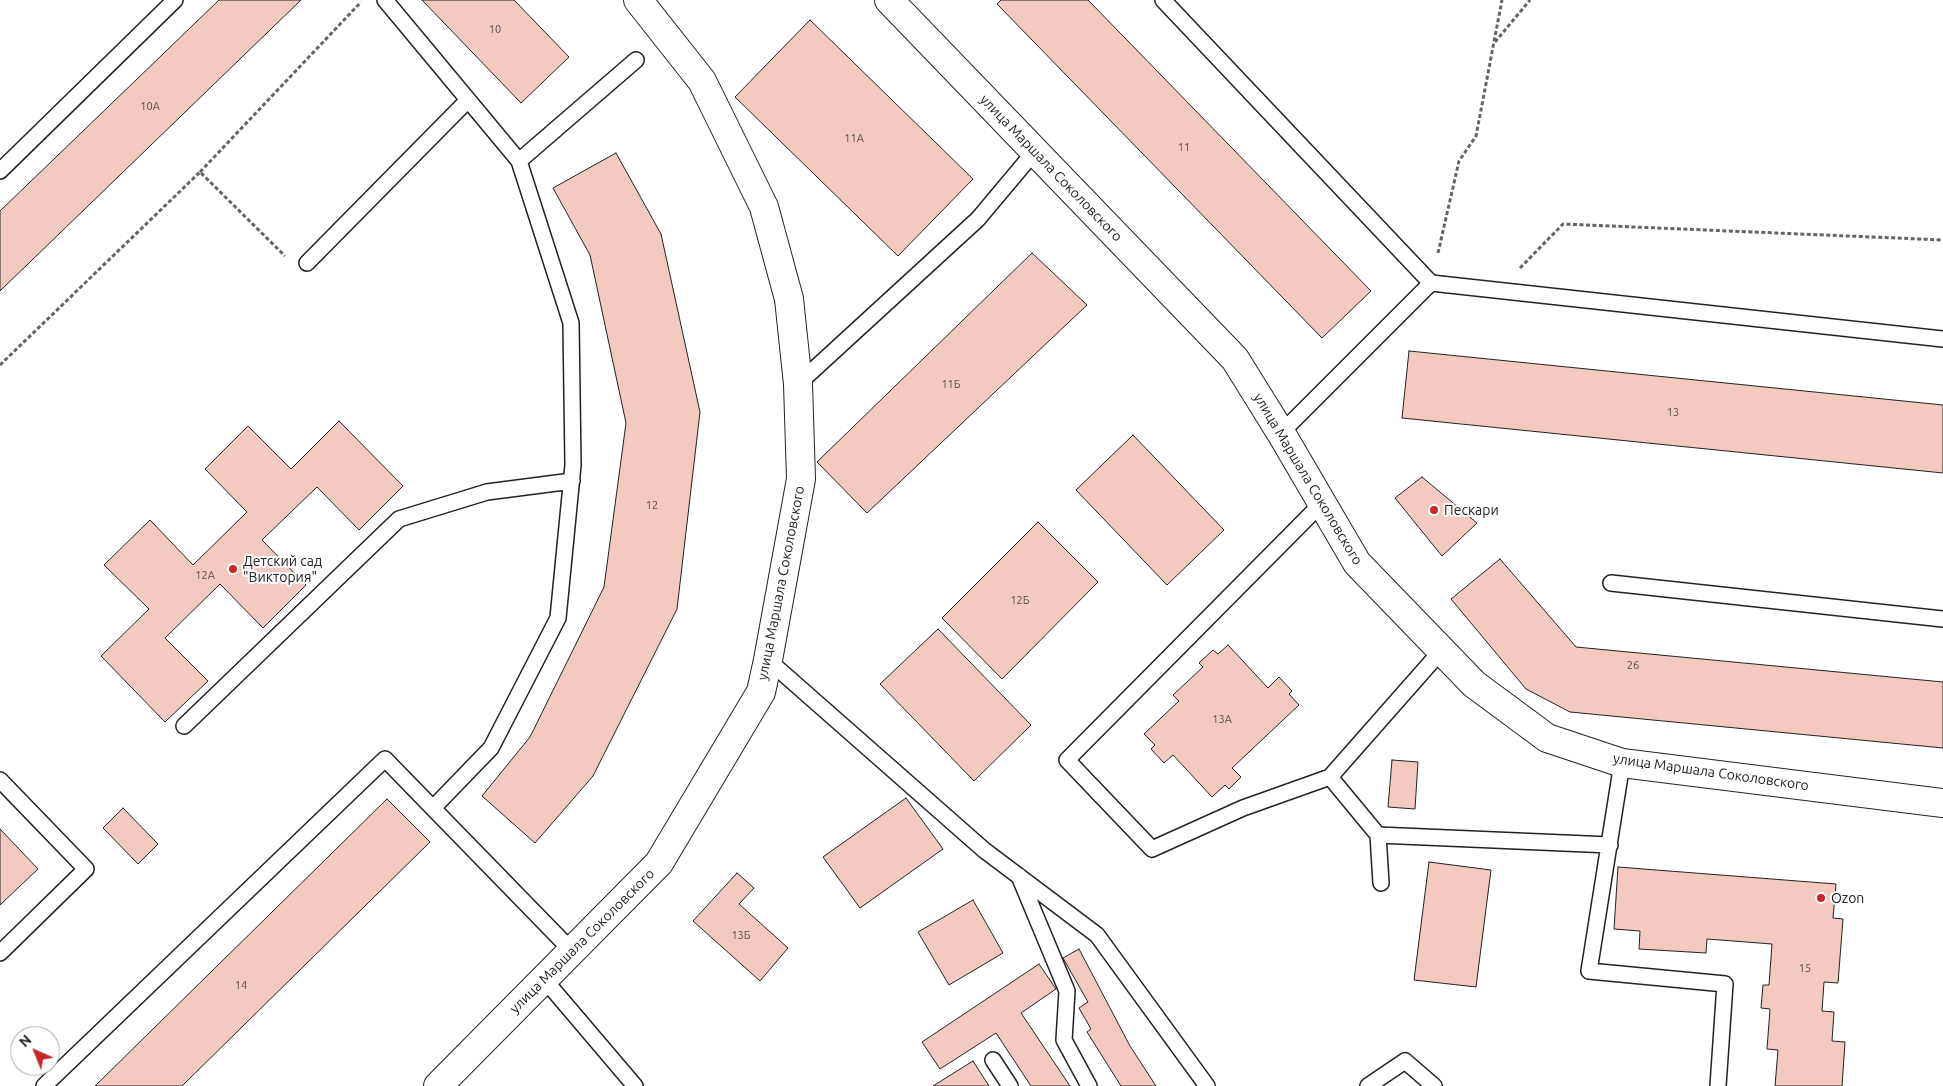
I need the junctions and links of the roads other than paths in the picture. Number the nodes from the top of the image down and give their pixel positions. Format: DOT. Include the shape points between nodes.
graph roads {
  1 [pos="175,0"];
  2 [pos="385,0"];
  3 [pos="638,0"];
  4 [pos="889,0"];
  5 [pos="1163,0"];
  6 [pos="636,60"];
  7 [pos="468,100"];
  8 [pos="1035,151"];
  9 [pos="518,161"];
  10 [pos="0,171"];
  11 [pos="307,263"];
  12 [pos="1431,283"];
  13 [pos="1943,339"];
  14 [pos="798,384"];
  15 [pos="1281,433"];
  16 [pos="572,481"];
  17 [pos="1322,503"];
  18 [pos="1610,583"];
  19 [pos="1943,619"];
  20 [pos="1441,651"];
  21 [pos="768,660"];
  22 [pos="184,726"];
  23 [pos="1622,763"];
  24 [pos="1330,777"];
  25 [pos="0,780"];
  26 [pos="1943,803"];
  27 [pos="433,808"];
  28 [pos="1378,835"];
  29 [pos="1610,845"];
  30 [pos="1018,876"];
  31 [pos="1381,883"];
  32 [pos="572,951"];
  33 [pos="0,952"];
  34 [pos="544,978"];
  35 [pos="993,1060"];
  36 [pos="44,1086"];
  37 [pos="438,1086"];
  38 [pos="635,1086"];
  39 [pos="1010,1086"];
  40 [pos="1089,1086"];
  41 [pos="1207,1086"];
  42 [pos="1368,1086"];
  43 [pos="1434,1086"];
  44 [pos="1718,1086"];
  1 -- 10 [label="lane"];
  2 -- 7 [label="lane"];
  3 -- 14 [label="street, улица Маршала Соколовского" via="702,81 764,207 789,299"];
  4 -- 8 [label="street, улица Маршала Соколовского"];
  5 -- 12 [label="lane"];
  6 -- 9 [label="lane"];
  7 -- 9 [label="lane"];
  7 -- 11 [label="lane"];
  8 -- 14 [label="lane" via="978,219"];
  8 -- 15 [label="street, улица Маршала Соколовского" via="1235,359"];
  9 -- 16 [label="lane" via="571,324"];
  12 -- 13 [label="lane"];
  12 -- 15 [label="lane"];
  14 -- 21 [label="street, улица Маршала Соколовского" via="801,479"];
  15 -- 17 [label="street, улица Маршала Соколовского"];
  16 -- 22 [label="lane" via="487,492 399,519"];
  16 -- 27 [label="lane" via="558,618 491,748"];
  17 -- 20 [label="street, улица Маршала Соколовского" via="1356,563"];
  17 -- 24 [label="lane" via="1068,760 1152,849 1243,808"];
  18 -- 19 [label="lane"];
  20 -- 23 [label="street, улица Маршала Соколовского" via="1474,684 1547,738"];
  20 -- 24 [label="lane"];
  21 -- 30 [label="lane" via="984,850"];
  21 -- 32 [label="street, улица Маршала Соколовского" via="761,692 659,863"];
  23 -- 26 [label="street, улица Маршала Соколовского"];
  23 -- 29 [label="lane"];
  24 -- 28 [label="lane"];
  25 -- 33 [label="lane" via="86,869"];
  27 -- 32 [label="lane"];
  27 -- 36 [label="lane" via="384,759"];
  28 -- 29 [label="lane"];
  28 -- 31 [label="lane"];
  29 -- 44 [label="lane" via="1590,971 1726,984"];
  30 -- 40 [label="lane" via="1067,991 1064,1040"];
  30 -- 41 [label="lane" via="1097,935"];
  32 -- 34 [label="street, улица Маршала Соколовского"];
  34 -- 37 [label="street, улица Маршала Соколовского"];
  34 -- 38 [label="lane"];
  35 -- 39 [label="lane"];
  42 -- 43 [label="lane" via="1405,1062"];
}
